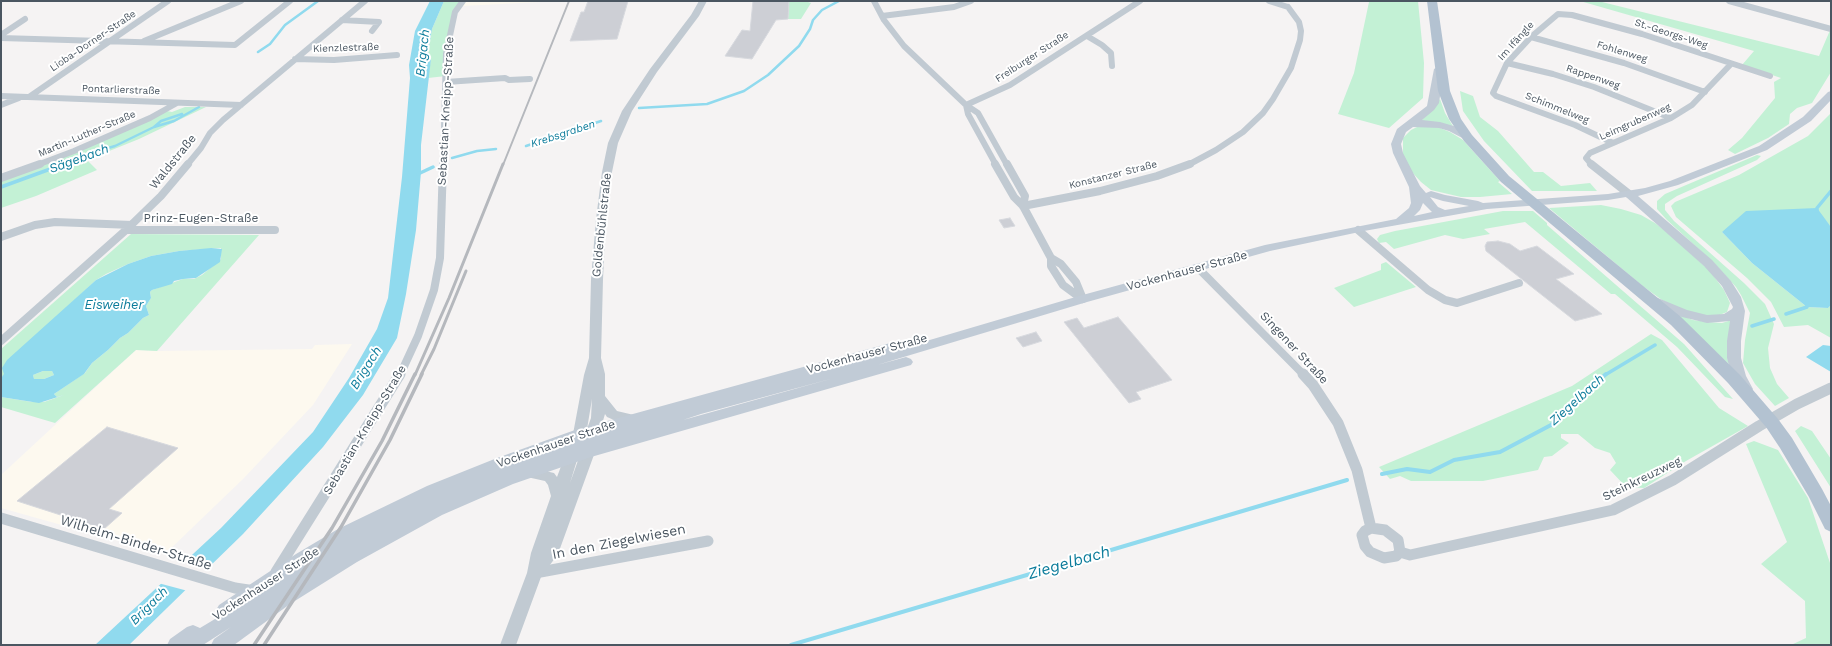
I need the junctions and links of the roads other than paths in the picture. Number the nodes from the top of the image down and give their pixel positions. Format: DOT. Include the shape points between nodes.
graph roads {
  1 [pos="168,1"];
  2 [pos="241,1"];
  3 [pos="290,1"];
  4 [pos="365,1"];
  5 [pos="462,1"];
  6 [pos="703,1"];
  7 [pos="874,1"];
  8 [pos="971,1"];
  9 [pos="1140,1"];
  10 [pos="1269,1"];
  11 [pos="1731,1"];
  12 [pos="1289,3"];
  13 [pos="1432,4"];
  14 [pos="1565,14"];
  15 [pos="882,16"];
  16 [pos="25,20"];
  17 [pos="342,20"];
  18 [pos="1831,29"];
  19 [pos="372,31"];
  20 [pos="1,35"];
  21 [pos="1087,36"];
  22 [pos="1531,37"];
  23 [pos="1,38"];
  24 [pos="110,42"];
  25 [pos="140,42"];
  26 [pos="397,55"];
  27 [pos="295,59"];
  28 [pos="1507,63"];
  29 [pos="1731,64"];
  30 [pos="1439,65"];
  31 [pos="1112,66"];
  32 [pos="1770,76"];
  33 [pos="530,79"];
  34 [pos="446,82"];
  35 [pos="1705,92"];
  36 [pos="1493,93"];
  37 [pos="1831,94"];
  38 [pos="1,96"];
  39 [pos="27,97"];
  40 [pos="178,103"];
  41 [pos="1,105"];
  42 [pos="241,105"];
  43 [pos="966,105"];
  44 [pos="1671,118"];
  45 [pos="1409,124"];
  46 [pos="1468,138"];
  47 [pos="1613,143"];
  48 [pos="1,178"];
  49 [pos="1413,182"];
  50 [pos="1431,194"];
  51 [pos="1629,194"];
  52 [pos="1023,206"];
  53 [pos="1488,206"];
  54 [pos="1444,214"];
  55 [pos="1399,222"];
  56 [pos="129,227"];
  57 [pos="275,230"];
  58 [pos="1358,230"];
  59 [pos="1,237"];
  60 [pos="1198,268"];
  61 [pos="1519,283"];
  62 [pos="1084,299"];
  63 [pos="1651,300"];
  64 [pos="1739,311"];
  65 [pos="972,333"];
  66 [pos="1,341"];
  67 [pos="595,358"];
  68 [pos="1831,388"];
  69 [pos="599,397"];
  70 [pos="1753,399"];
  71 [pos="633,419"];
  72 [pos="587,432"];
  73 [pos="588,452"];
  74 [pos="571,457"];
  75 [pos="532,472"];
  76 [pos="558,496"];
  77 [pos="1,518"];
  78 [pos="1831,524"];
  79 [pos="1371,528"];
  80 [pos="708,541"];
  81 [pos="1400,552"];
  82 [pos="535,573"];
  83 [pos="264,592"];
  84 [pos="218,625"];
  85 [pos="176,645"];
  86 [pos="188,645"];
  87 [pos="196,645"];
  88 [pos="220,645"];
  89 [pos="224,645"];
  90 [pos="508,645"];
  1 -- 24 [label="street, Lioba-Dorner-Straße"];
  2 -- 25 [label="street"];
  3 -- 25 [label="street" via="235,45"];
  4 -- 17 [label="street, Waldstraße"];
  5 -- 34 [label="street, Sebastian-Kneipp-Straße" via="450,33 446,54"];
  6 -- 67 [label="street, Goldenbühlstraße" via="695,16 626,111 618,128 607,172 601,219"];
  7 -- 15 [label="street"];
  8 -- 15 [label="street" via="954,7"];
  9 -- 21 [label="street, Freiburger Straße"];
  10 -- 12 [label="street"];
  11 -- 18 [label="street"];
  12 -- 52 [label="street, Konstanzer Straße" via="1301,31 1291,68 1263,113 1238,136 1187,165 1152,178"];
  13 -- 30 [label="main road"];
  14 -- 22 [label="street, Im Ifängle" via="1558,14"];
  14 -- 29 [label="street, St.-Georgs-Weg" via="1642,34"];
  15 -- 43 [label="street" via="904,46"];
  16 -- 20 [label="street"];
  17 -- 19 [label="street" via="379,22"];
  17 -- 27 [label="street, Waldstraße"];
  21 -- 31 [label="street, Freiburger Straße" via="1111,53"];
  21 -- 43 [label="street, Freiburger Straße" via="1075,41 1010,85"];
  22 -- 28 [label="street, Im Ifängle"];
  22 -- 35 [label="street, Fohlenweg" via="1624,63"];
  23 -- 24 [label="street"];
  24 -- 25 [label="street"];
  24 -- 39 [label="street, Lioba-Dorner-Straße"];
  26 -- 27 [label="street, Kienzlestraße" via="334,60"];
  27 -- 42 [label="street, Waldstraße"];
  28 -- 36 [label="street, Im Ifängle"];
  28 -- 44 [label="street, Rappenweg" via="1594,87"];
  29 -- 32 [label="street, St.-Georgs-Weg"];
  29 -- 35 [label="street, Leimgrubenweg"];
  30 -- 45 [label="main road" via="1434,103"];
  30 -- 46 [label="main road" via="1446,100"];
  33 -- 34 [label="street"];
  34 -- 83 [label="street, Sebastian-Kneipp-Straße" via="440,258 434,290 418,336 398,379"];
  35 -- 44 [label="street, Leimgrubenweg" via="1692,105"];
  36 -- 47 [label="street, Schimmelweg"];
  37 -- 51 [label="main road, Vockenhauser Straße" via="1807,118 1763,148 1674,183"];
  38 -- 39 [label="street, Pontarlierstraße"];
  39 -- 40 [label="street, Pontarlierstraße"];
  39 -- 41 [label="street"];
  40 -- 42 [label="street, Pontarlierstraße"];
  40 -- 48 [label="street, Martin-Luther-Straße" via="74,151"];
  42 -- 56 [label="street, Waldstraße" via="210,133 202,148 161,196"];
  43 -- 52 [label="street" via="968,114 1014,198"];
  44 -- 47 [label="street, Leimgrubenweg"];
  45 -- 46 [label="main road" via="1440,125"];
  45 -- 49 [label="main road" via="1399,135 1396,144"];
  46 -- 63 [label="main road" via="1505,180"];
  47 -- 51 [label="street, Leimgrubenweg" via="1590,153 1586,158"];
  49 -- 50 [label="main road"];
  49 -- 54 [label="main road" via="1434,209"];
  49 -- 55 [label="main road" via="1417,204 1414,210"];
  50 -- 53 [label="main road"];
  50 -- 54 [label="main road" via="1444,208"];
  51 -- 53 [label="main road, Vockenhauser Straße"];
  51 -- 64 [label="main road" via="1708,263 1727,284 1735,297"];
  52 -- 62 [label="street" via="1051,258 1051,266 1063,285"];
  53 -- 54 [label="main road, Vockenhauser Straße"];
  54 -- 55 [label="main road, Vockenhauser Straße"];
  55 -- 58 [label="main road, Vockenhauser Straße"];
  56 -- 57 [label="street, Prinz-Eugen-Straße"];
  56 -- 59 [label="street, Prinz-Eugen-Straße" via="55,222"];
  56 -- 66 [label="street, Waldstraße"];
  58 -- 60 [label="main road, Vockenhauser Straße" via="1269,248"];
  58 -- 61 [label="street" via="1428,290 1445,300 1457,303"];
  60 -- 62 [label="main road, Vockenhauser Straße"];
  60 -- 79 [label="street, Singener Straße" via="1313,385 1338,423 1357,470"];
  62 -- 65 [label="main road, Vockenhauser Straße"];
  63 -- 64 [label="main road" via="1683,313 1707,319 1727,318"];
  63 -- 70 [label="main road" via="1705,348"];
  64 -- 70 [label="main road" via="1734,358 1739,376"];
  65 -- 71 [label="main road, Vockenhauser Straße" via="957,331 865,354"];
  65 -- 73 [label="main road, Vockenhauser Straße" via="963,343 873,372"];
  65 -- 84 [label="main road, Vockenhauser Straße" via="585,444 515,468 427,505 361,538"];
  67 -- 69 [label="street, Goldenbühlstraße" via="599,374"];
  67 -- 72 [label="street, Goldenbühlstraße" via="590,374"];
  68 -- 81 [label="street, Steinkreuzweg" via="1759,426 1673,480 1613,510 1410,555"];
  69 -- 71 [label="street" via="612,414"];
  69 -- 72 [label="street, Goldenbühlstraße" via="598,418"];
  70 -- 78 [label="main road" via="1786,443 1813,487"];
  71 -- 72 [label="main road, Vockenhauser Straße"];
  72 -- 85 [label="main road, Vockenhauser Straße" via="432,490 344,534 302,559"];
  73 -- 74 [label="main road, Vockenhauser Straße"];
  73 -- 82 [label="street" via="550,554"];
  74 -- 75 [label="main road, Vockenhauser Straße"];
  74 -- 76 [label="street"];
  75 -- 76 [label="street" via="549,477 554,482"];
  75 -- 88 [label="main road, Vockenhauser Straße" via="436,511 396,531 284,599"];
  76 -- 82 [label="street"];
  77 -- 83 [label="street, Wilhelm-Binder-Straße" via="235,588"];
  79 -- 81 [label="street" via="1392,534 1398,540"];
  79 -- 81 [label="street" via="1362,535 1370,552 1384,558 1391,558"];
  80 -- 82 [label="street, In den Ziegelwiesen"];
  82 -- 90 [label="street"];
  83 -- 89 [label="street, Sebastian-Kneipp-Straße"];
  84 -- 86 [label="main road, Vockenhauser Straße"];
  84 -- 87 [label="main road, Vockenhauser Straße"];
}
